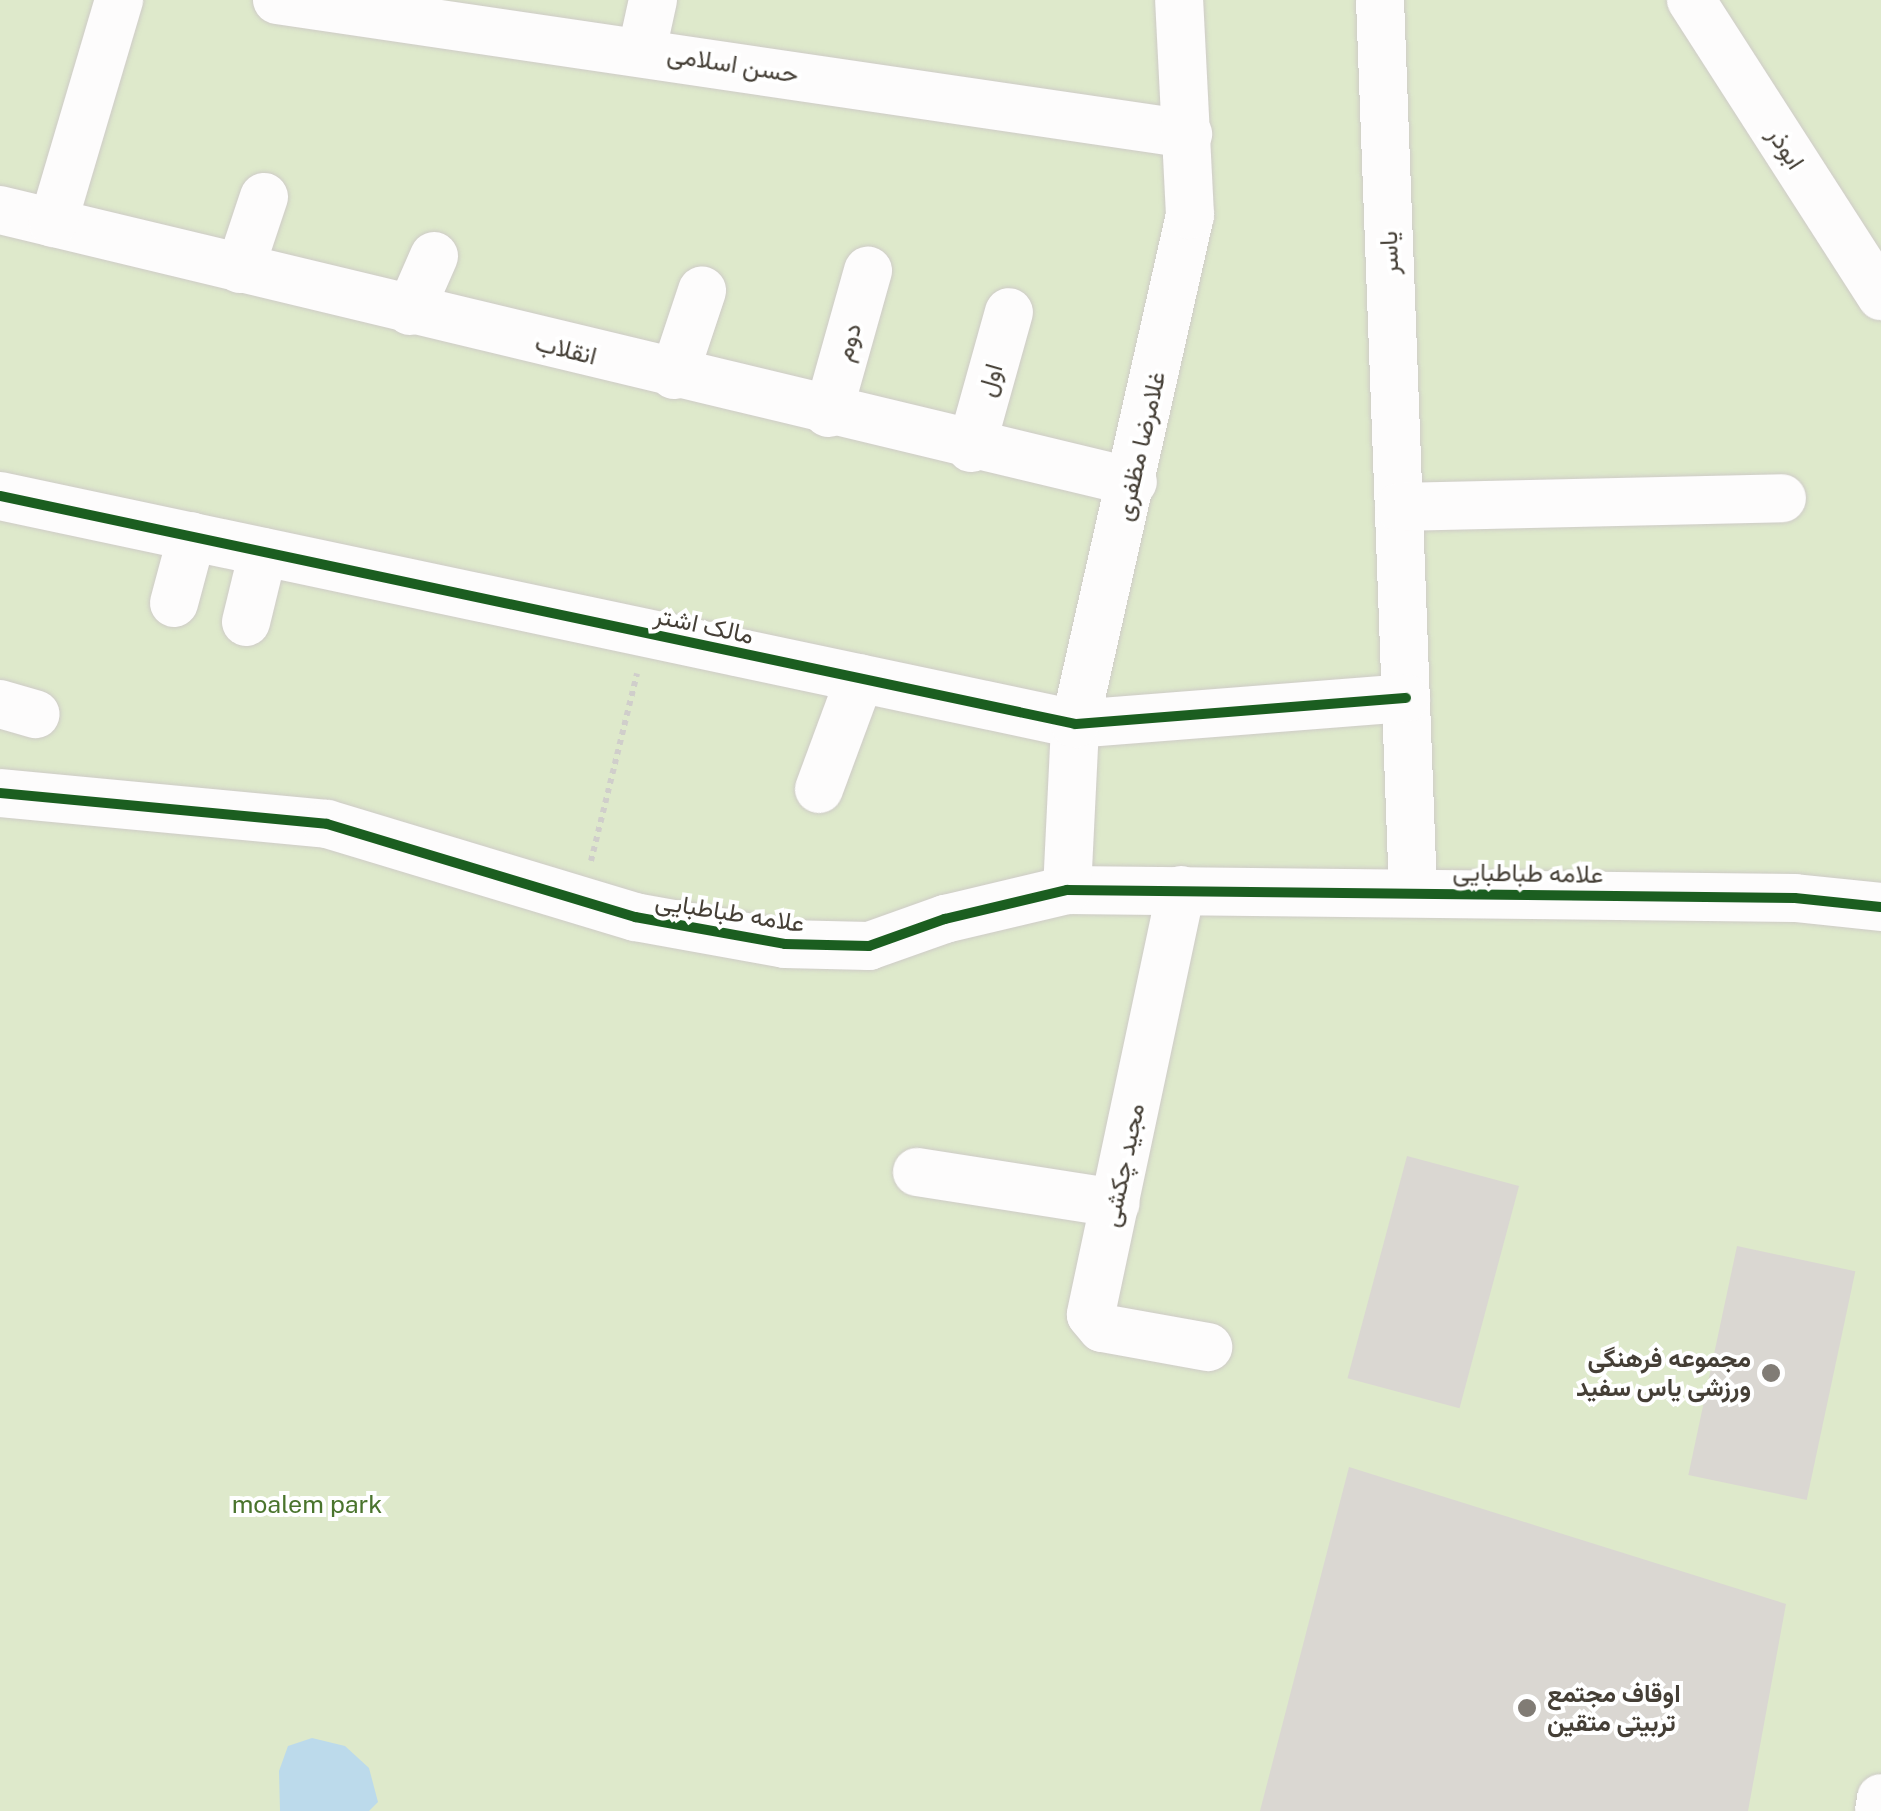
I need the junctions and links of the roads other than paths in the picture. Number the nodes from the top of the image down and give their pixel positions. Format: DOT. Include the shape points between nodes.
graph roads {
  1 [pos="119,0"];
  2 [pos="277,0"];
  3 [pos="653,0"];
  4 [pos="1179,0"];
  5 [pos="1380,0"];
  6 [pos="1691,0"];
  7 [pos="350,5"];
  8 [pos="642,50"];
  9 [pos="1188,134"];
  10 [pos="264,198"];
  11 [pos="0,210"];
  12 [pos="54,223"];
  13 [pos="434,256"];
  14 [pos="240,269"];
  15 [pos="868,271"];
  16 [pos="702,291"];
  17 [pos="1881,296"];
  18 [pos="410,310"];
  19 [pos="1009,312"];
  20 [pos="674,375"];
  21 [pos="828,412"];
  22 [pos="972,448"];
  23 [pos="1133,482"];
  24 [pos="0,496"];
  25 [pos="1782,498"];
  26 [pos="1398,506"];
  27 [pos="192,536"];
  28 [pos="264,552"];
  29 [pos="174,603"];
  30 [pos="246,622"];
  31 [pos="860,678"];
  32 [pos="1406,698"];
  33 [pos="1074,724"];
  34 [pos="819,790"];
  35 [pos="0,792"];
  36 [pos="1067,890"];
  37 [pos="1181,890"];
  38 [pos="1413,890"];
  39 [pos="1881,907"];
  40 [pos="917,1172"];
  41 [pos="1116,1203"];
  42 [pos="1208,1347"];
  43 [pos="1881,1798"];
  44 [pos="1878,1811"];
  1 -- 12 [label="street"];
  2 -- 7 [label="street, حسن اسلامی"];
  3 -- 8 [label="street"];
  4 -- 9 [label="street, غلامرضا مظفری"];
  5 -- 26 [label="street, یاسر"];
  6 -- 17 [label="street, ابوذر"];
  7 -- 8 [label="street, حسن اسلامی"];
  8 -- 9 [label="street, حسن اسلامی"];
  9 -- 23 [label="street, غلامرضا مظفری" via="1190,216"];
  10 -- 14 [label="street"];
  11 -- 12 [label="street, انقلاب"];
  12 -- 14 [label="street, انقلاب"];
  13 -- 18 [label="street"];
  14 -- 18 [label="street, انقلاب"];
  15 -- 21 [label="street, دوم"];
  16 -- 20 [label="street"];
  18 -- 20 [label="street, انقلاب"];
  19 -- 22 [label="street, اول"];
  20 -- 21 [label="street, انقلاب"];
  21 -- 22 [label="street, انقلاب"];
  22 -- 23 [label="street, انقلاب"];
  23 -- 33 [label="street, غلامرضا مظفری"];
  24 -- 27 [label="street, مالک اشتر"];
  25 -- 26 [label="street"];
  26 -- 32 [label="street, یاسر"];
  27 -- 28 [label="street, مالک اشتر"];
  27 -- 29 [label="street"];
  28 -- 30 [label="street"];
  28 -- 31 [label="street, مالک اشتر"];
  31 -- 33 [label="street, مالک اشتر"];
  31 -- 34 [label="street"];
  32 -- 33 [label="street, مالک اشتر"];
  32 -- 38 [label="street, یاسر"];
  33 -- 36 [label="street, غلامرضا مظفری"];
  35 -- 36 [label="street, علامه طباطبایی" via="327,824 581,901 784,944 869,946 945,919"];
  36 -- 37 [label="street, علامه طباطبایی"];
  37 -- 38 [label="street, علامه طباطبایی"];
  37 -- 41 [label="street, مجید چکشی"];
  38 -- 39 [label="street, علامه طباطبایی" via="1794,898"];
  40 -- 41 [label="street"];
  41 -- 42 [label="street, مجید چکشی" via="1092,1324"];
  43 -- 44 [label="street"];
}
